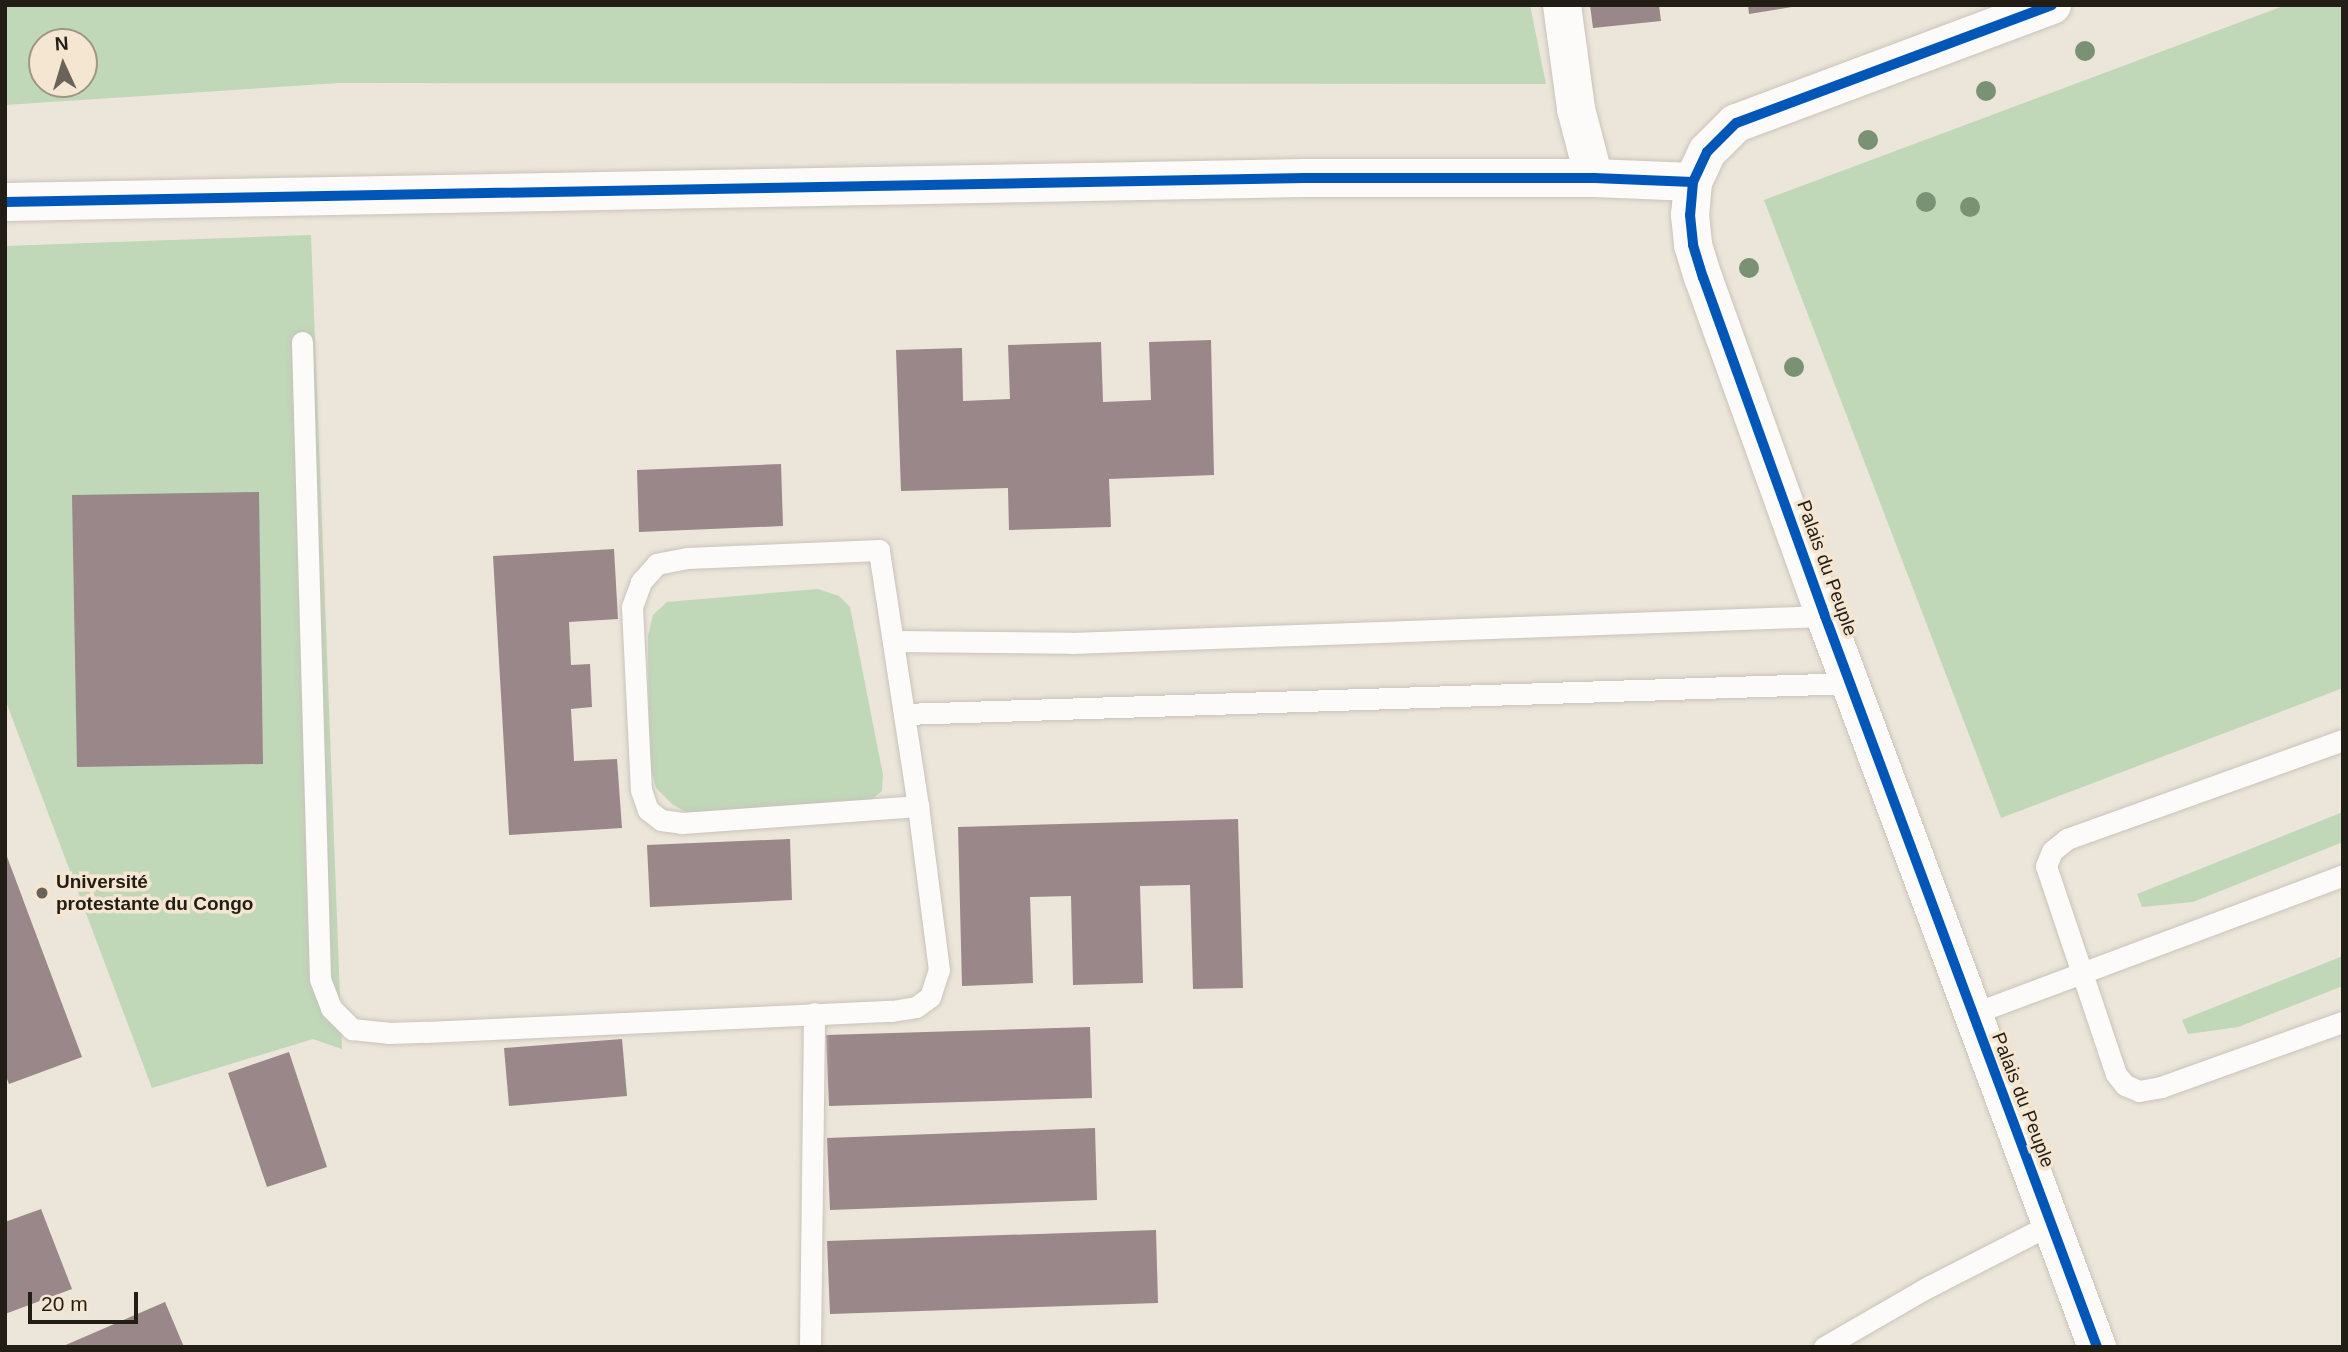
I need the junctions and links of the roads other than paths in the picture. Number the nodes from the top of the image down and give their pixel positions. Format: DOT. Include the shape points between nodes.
graph roads {
  1 [pos="1562,5"];
  2 [pos="2052,5"];
  3 [pos="1594,178"];
  4 [pos="1693,182"];
  5 [pos="5,202"];
  6 [pos="302,342"];
  7 [pos="1825,616"];
  8 [pos="894,640"];
  9 [pos="1851,683"];
  10 [pos="904,714"];
  11 [pos="2343,740"];
  12 [pos="918,806"];
  13 [pos="2343,875"];
  14 [pos="2081,971"];
  15 [pos="814,1013"];
  16 [pos="1972,1013"];
  17 [pos="2343,1022"];
  18 [pos="2051,1224"];
  19 [pos="810,1346"];
  20 [pos="1824,1347"];
  21 [pos="2097,1347"];
  1 -- 3 [label="street" via="1576,109"];
  2 -- 4 [label="street, Palais du Peuple" via="1736,123 1707,152"];
  3 -- 4 [label="street"];
  3 -- 5 [label="street" via="1278,178"];
  4 -- 7 [label="street, Palais du Peuple" via="1689,215 1693,245"];
  6 -- 15 [label="lane" via="320,979 331,1008 352,1029 388,1033"];
  7 -- 8 [label="lane" via="1071,643"];
  7 -- 9 [label="street, Palais du Peuple"];
  8 -- 10 [label="lane"];
  8 -- 12 [label="lane" via="880,551 687,558 657,564 641,582 632,607 641,790 648,810 661,820 682,823"];
  9 -- 10 [label="lane"];
  9 -- 16 [label="street, Palais du Peuple"];
  10 -- 12 [label="lane"];
  11 -- 14 [label="lane" via="2067,839 2052,851 2048,875"];
  12 -- 15 [label="lane" via="939,970 930,997 916,1007 892,1011"];
  13 -- 14 [label="lane"];
  14 -- 16 [label="lane"];
  14 -- 17 [label="lane" via="2116,1074 2139,1091"];
  15 -- 19 [label="lane"];
  16 -- 18 [label="street, Palais du Peuple"];
  18 -- 20 [label="lane"];
  18 -- 21 [label="street, Palais du Peuple"];
}
